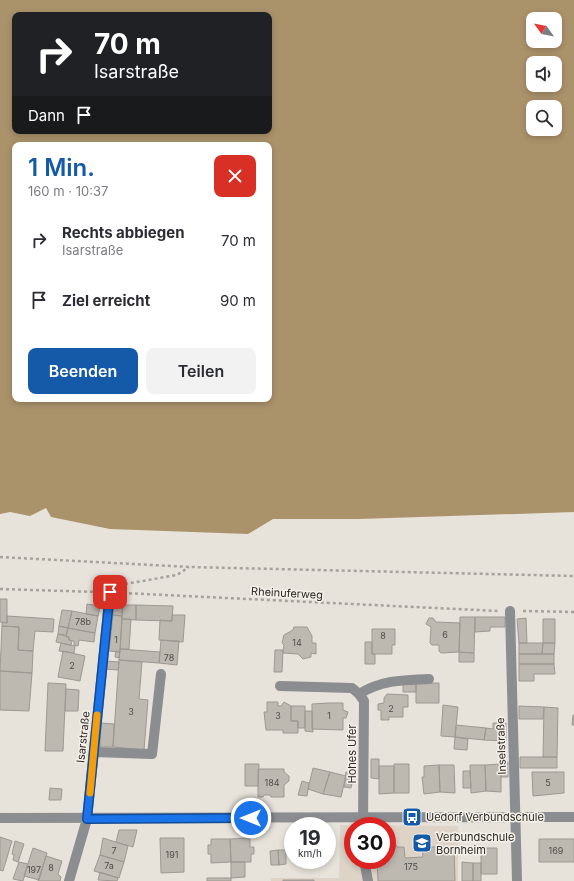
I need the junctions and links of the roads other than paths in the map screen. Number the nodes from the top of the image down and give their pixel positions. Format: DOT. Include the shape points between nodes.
graph roads {
  1 [pos="113,589"];
  2 [pos="510,611"];
  3 [pos="161,674"];
  4 [pos="429,679"];
  5 [pos="280,686"];
  6 [pos="359,694"];
  7 [pos="94,752"];
  8 [pos="364,817"];
  9 [pos="515,817"];
  10 [pos="574,817"];
  11 [pos="0,818"];
  12 [pos="87,819"];
  13 [pos="396,820"];
  14 [pos="344,821"];
  15 [pos="366,869"];
  16 [pos="69,881"];
  17 [pos="368,881"];
  18 [pos="517,881"];
  1 -- 7 [label="street, Isarstraße" via="103,655"];
  2 -- 9 [label="street, Inselstraße"];
  3 -- 7 [label="street" via="152,754"];
  4 -- 6 [label="street" via="373,686"];
  5 -- 6 [label="street" via="352,688"];
  6 -- 8 [label="street, Hohes Ufer" via="364,701"];
  7 -- 12 [label="street, Isarstraße"];
  9 -- 10 [label="street"];
  9 -- 13 [label="street"];
  9 -- 18 [label="street, Inselstraße"];
  11 -- 12 [label="street"];
  12 -- 14 [label="street"];
  12 -- 16 [label="street, Isarstraße"];
  15 -- 17 [label="street"];
}
